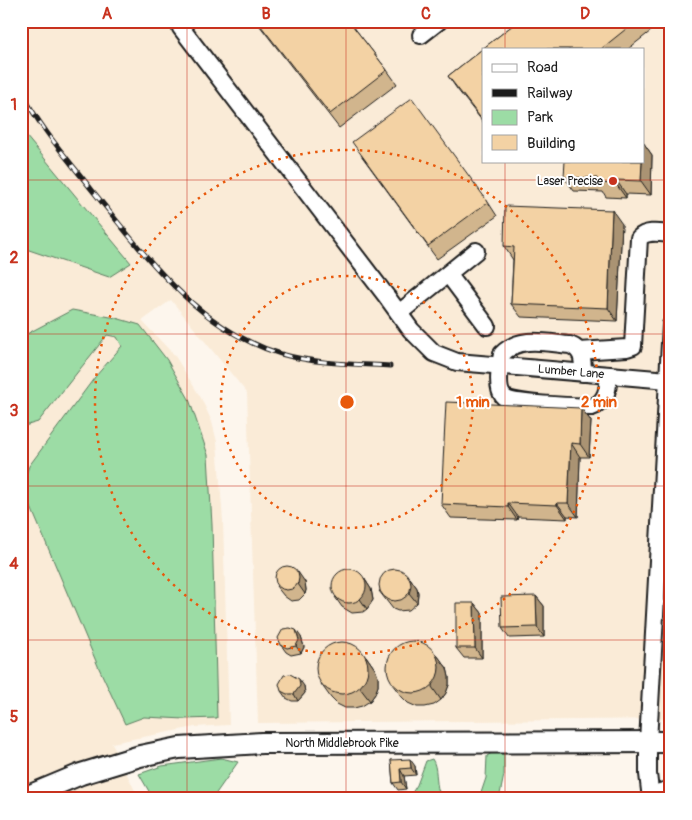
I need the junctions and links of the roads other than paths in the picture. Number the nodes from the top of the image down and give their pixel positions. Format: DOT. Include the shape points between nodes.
graph roads {
  1 [pos="180,21"];
  2 [pos="439,21"];
  3 [pos="422,35"];
  4 [pos="671,234"];
  5 [pos="476,251"];
  6 [pos="448,274"];
  7 [pos="399,313"];
  8 [pos="671,325"];
  9 [pos="487,326"];
  10 [pos="579,351"];
  11 [pos="500,366"];
  12 [pos="583,372"];
  13 [pos="609,375"];
  14 [pos="668,380"];
  15 [pos="648,742"];
  16 [pos="671,742"];
  17 [pos="671,789"];
  18 [pos="651,797"];
  19 [pos="21,799"];
  1 -- 7 [label="street, Lumber Lane" via="181,28"];
  2 -- 3 [label="street"];
  4 -- 10 [label="street" via="650,233 639,238 633,346"];
  5 -- 6 [label="street"];
  6 -- 7 [label="street"];
  6 -- 9 [label="street"];
  7 -- 11 [label="street, Lumber Lane" via="434,353 457,362"];
  8 -- 14 [label="street"];
  10 -- 11 [label="street" via="570,345 531,341 507,349 502,354"];
  10 -- 12 [label="street"];
  11 -- 12 [label="street, Lumber Lane"];
  11 -- 13 [label="street" via="502,396 506,400 528,403 592,407 606,394"];
  12 -- 13 [label="street, Lumber Lane"];
  13 -- 14 [label="street, Lumber Lane"];
  14 -- 15 [label="street"];
  15 -- 16 [label="main road, North Middlebrook Pike"];
  15 -- 18 [label="street"];
  15 -- 19 [label="main road, North Middlebrook Pike" via="262,743 187,748 140,756 82,774"];
  17 -- 18 [label="street"];
}
